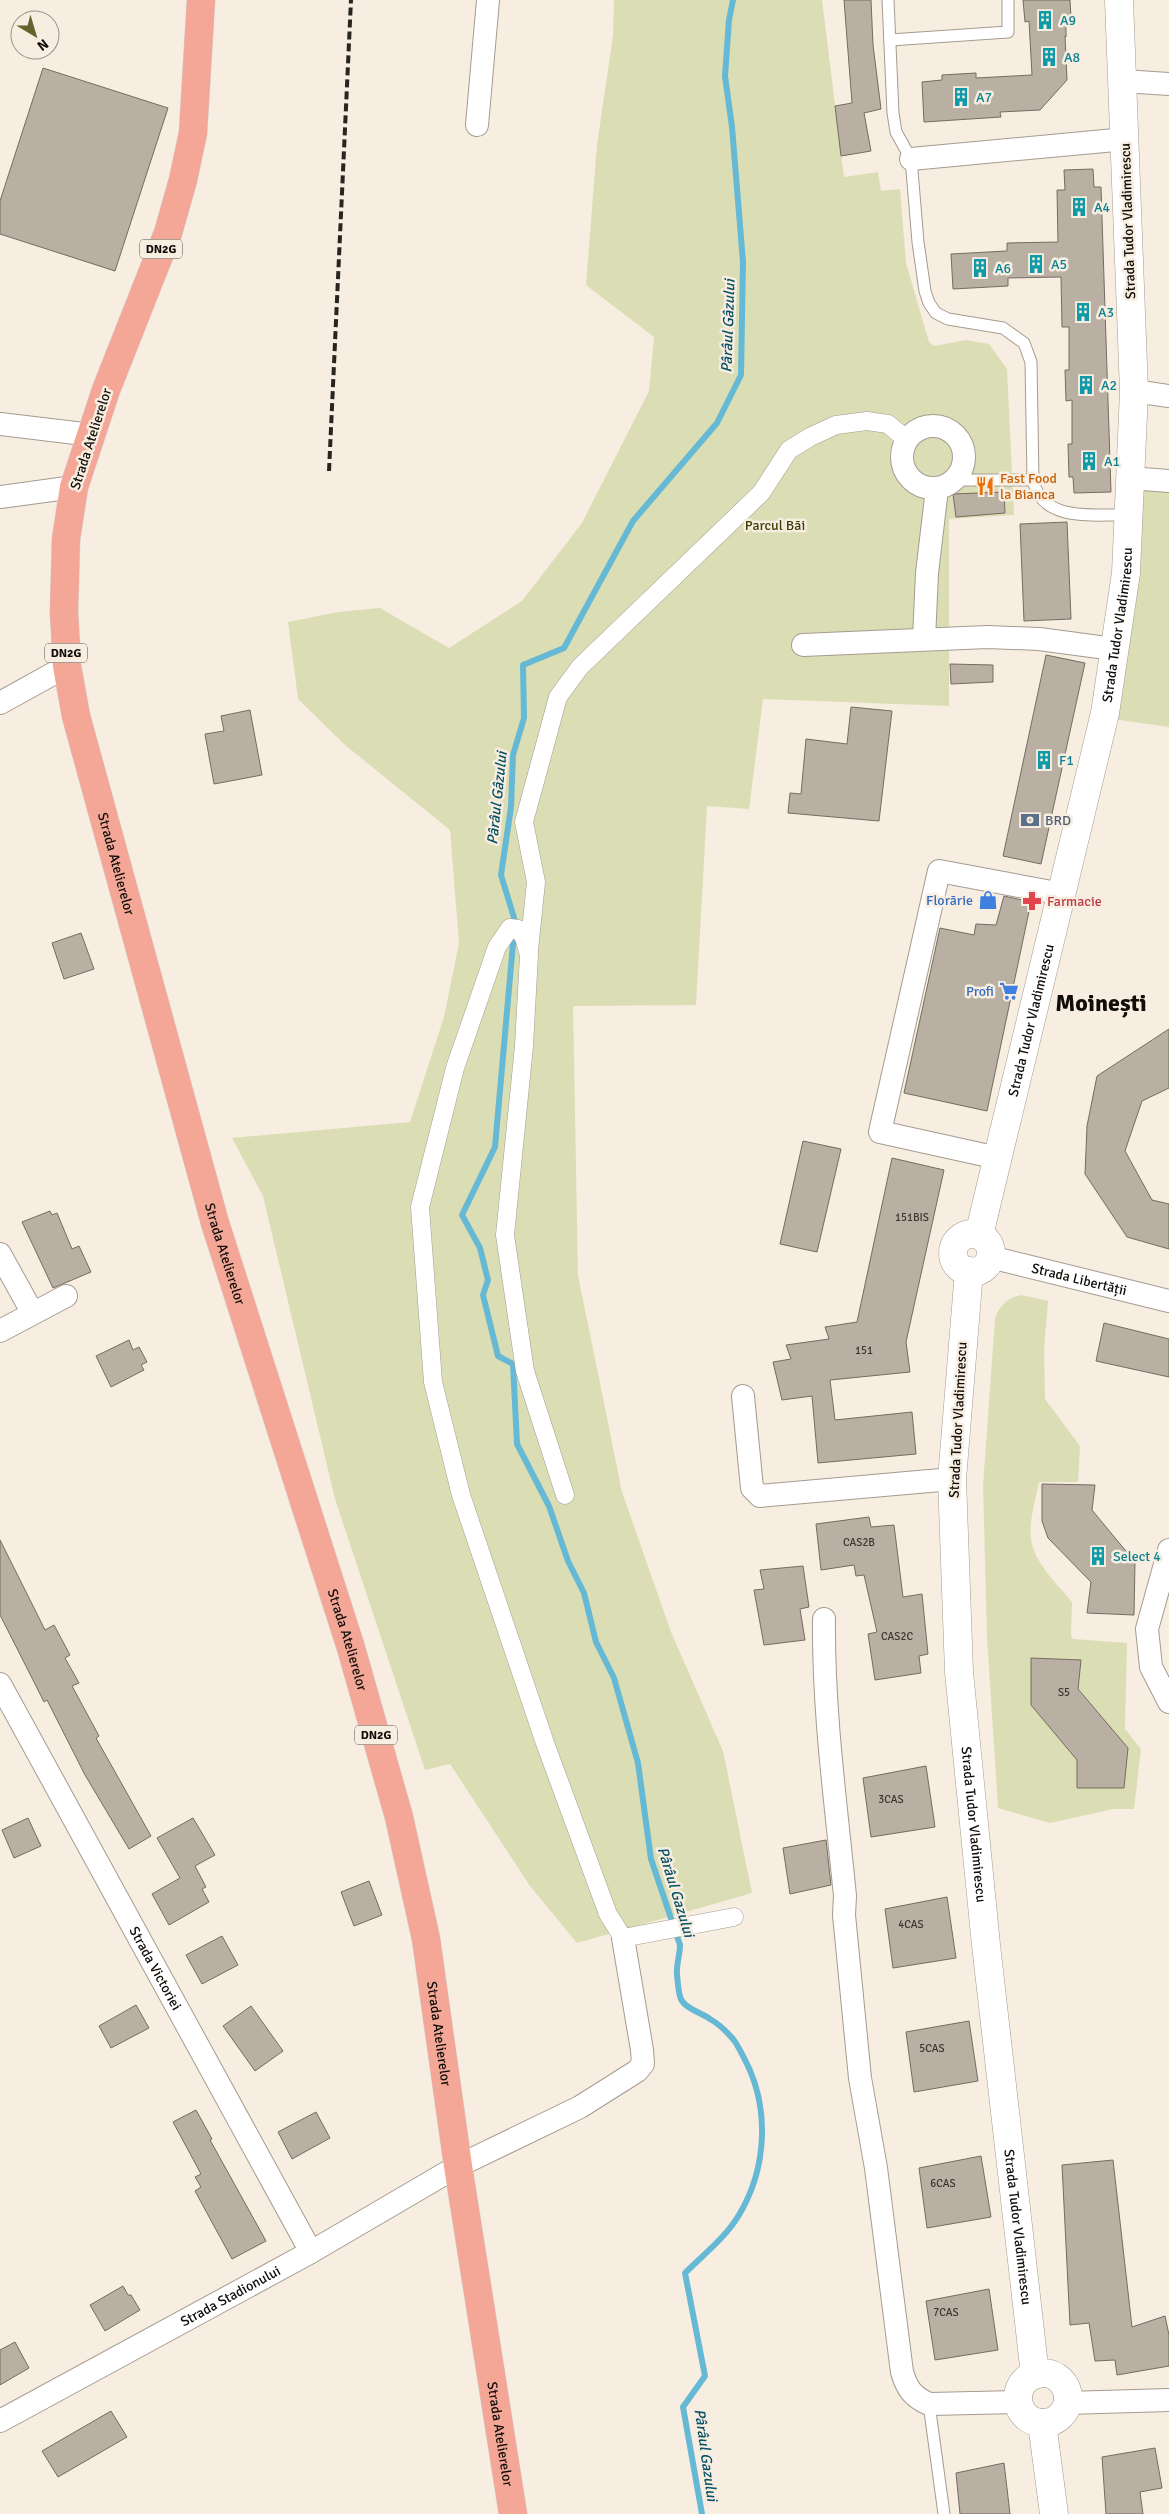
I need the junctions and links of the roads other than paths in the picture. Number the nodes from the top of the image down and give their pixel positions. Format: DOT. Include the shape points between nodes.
graph roads {
  1 [pos="201,0"];
  2 [pos="488,0"];
  3 [pos="888,0"];
  4 [pos="1008,0"];
  5 [pos="1119,0"];
  6 [pos="890,40"];
  7 [pos="1123,81"];
  8 [pos="1169,84"];
  9 [pos="477,125"];
  10 [pos="1126,139"];
  11 [pos="911,159"];
  12 [pos="1134,391"];
  13 [pos="1169,396"];
  14 [pos="0,424"];
  15 [pos="92,434"];
  16 [pos="907,440"];
  17 [pos="1130,478"];
  18 [pos="1032,480"];
  19 [pos="1169,481"];
  20 [pos="946,484"];
  21 [pos="74,487"];
  22 [pos="0,497"];
  23 [pos="1127,515"];
  24 [pos="924,639"];
  25 [pos="803,645"];
  26 [pos="1114,649"];
  27 [pos="67,666"];
  28 [pos="0,704"];
  29 [pos="1062,894"];
  30 [pos="529,955"];
  31 [pos="998,1158"];
  32 [pos="0,1254"];
  33 [pos="979,1254"];
  34 [pos="66,1296"];
  35 [pos="1169,1302"];
  36 [pos="32,1312"];
  37 [pos="0,1331"];
  38 [pos="743,1396"];
  39 [pos="952,1479"];
  40 [pos="565,1495"];
  41 [pos="1169,1550"];
  42 [pos="824,1619"];
  43 [pos="0,1684"];
  44 [pos="1169,1702"];
  45 [pos="734,1917"];
  46 [pos="623,1938"];
  47 [pos="458,2166"];
  48 [pos="311,2252"];
  49 [pos="1034,2375"];
  50 [pos="1169,2400"];
  51 [pos="1018,2402"];
  52 [pos="1067,2403"];
  53 [pos="929,2404"];
  54 [pos="0,2421"];
  55 [pos="1042,2423"];
  56 [pos="513,2514"];
  57 [pos="944,2514"];
  58 [pos="1054,2514"];
  1 -- 15 [label="main road, Strada Atelierelor / DN2G" via="193,133 182,180 168,233"];
  2 -- 9 [label="street"];
  3 -- 6 [label="lane"];
  4 -- 6 [label="lane" via="1008,32"];
  5 -- 7 [label="street, Strada Tudor Vladimirescu"];
  6 -- 11 [label="lane" via="896,132"];
  7 -- 8 [label="street"];
  7 -- 10 [label="street, Strada Tudor Vladimirescu"];
  10 -- 11 [label="street"];
  10 -- 12 [label="street, Strada Tudor Vladimirescu"];
  11 -- 18 [label="lane" via="918,242 929,303 936,313 948,319 1003,328 1024,343 1029,352"];
  12 -- 13 [label="street"];
  12 -- 17 [label="street, Strada Tudor Vladimirescu"];
  14 -- 15 [label="street"];
  15 -- 21 [label="main road, Strada Atelierelor / DN2G"];
  16 -- 20 [label="street" via="902,459 909,478 927,488"];
  16 -- 20 [label="street" via="914,432 929,427 944,428 953,433 964,451 964,461"];
  16 -- 30 [label="street" via="888,424 867,421 836,425 790,450 761,493 580,667 558,697 524,822 536,882"];
  17 -- 19 [label="street"];
  17 -- 23 [label="street, Strada Tudor Vladimirescu"];
  18 -- 20 [label="lane"];
  18 -- 23 [label="lane" via="1046,504 1062,512"];
  20 -- 24 [label="street" via="927,573"];
  21 -- 22 [label="street"];
  21 -- 27 [label="main road, Strada Atelierelor / DN2G" via="65,548"];
  23 -- 26 [label="street, Strada Tudor Vladimirescu" via="1126,572"];
  24 -- 25 [label="street"];
  24 -- 26 [label="street" via="1039,639"];
  26 -- 29 [label="street, Strada Tudor Vladimirescu" via="1105,713"];
  27 -- 28 [label="street"];
  27 -- 47 [label="main road, Strada Atelierelor / DN2G" via="76,716 217,1232 345,1630 400,1817 426,1939"];
  29 -- 31 [label="street, Strada Tudor Vladimirescu"];
  29 -- 31 [label="street" via="940,871 880,1132"];
  30 -- 40 [label="street" via="524,1046 505,1235 525,1371"];
  30 -- 46 [label="street" via="524,937 514,929 497,946 455,1068 420,1207 433,1382 461,1495 542,1734 608,1914"];
  31 -- 33 [label="street, Strada Tudor Vladimirescu"];
  32 -- 36 [label="street"];
  33 -- 35 [label="street, Strada Libertății"];
  33 -- 39 [label="street, Strada Tudor Vladimirescu"];
  34 -- 36 [label="street"];
  36 -- 37 [label="street"];
  38 -- 39 [label="street" via="752,1488 760,1496"];
  39 -- 49 [label="street, Strada Tudor Vladimirescu" via="959,1672"];
  41 -- 44 [label="street" via="1147,1629 1151,1667"];
  42 -- 53 [label="street" via="829,1740 860,2078 876,2168 902,2372 906,2387 916,2399"];
  43 -- 48 [label="street, Strada Victoriei"];
  45 -- 46 [label="street"];
  46 -- 47 [label="street, Strada Stadionului" via="643,2064 580,2107"];
  47 -- 48 [label="street, Strada Stadionului"];
  47 -- 56 [label="main road, Strada Atelierelor / DN2G"];
  48 -- 54 [label="street, Strada Stadionului"];
  49 -- 51 [label="street" via="1021,2386"];
  49 -- 52 [label="street" via="1052,2375 1059,2380 1064,2386"];
  50 -- 52 [label="street"];
  51 -- 53 [label="street"];
  51 -- 55 [label="street" via="1026,2417"];
  52 -- 55 [label="street" via="1058,2417"];
  53 -- 57 [label="lane"];
  55 -- 58 [label="street"];
}
